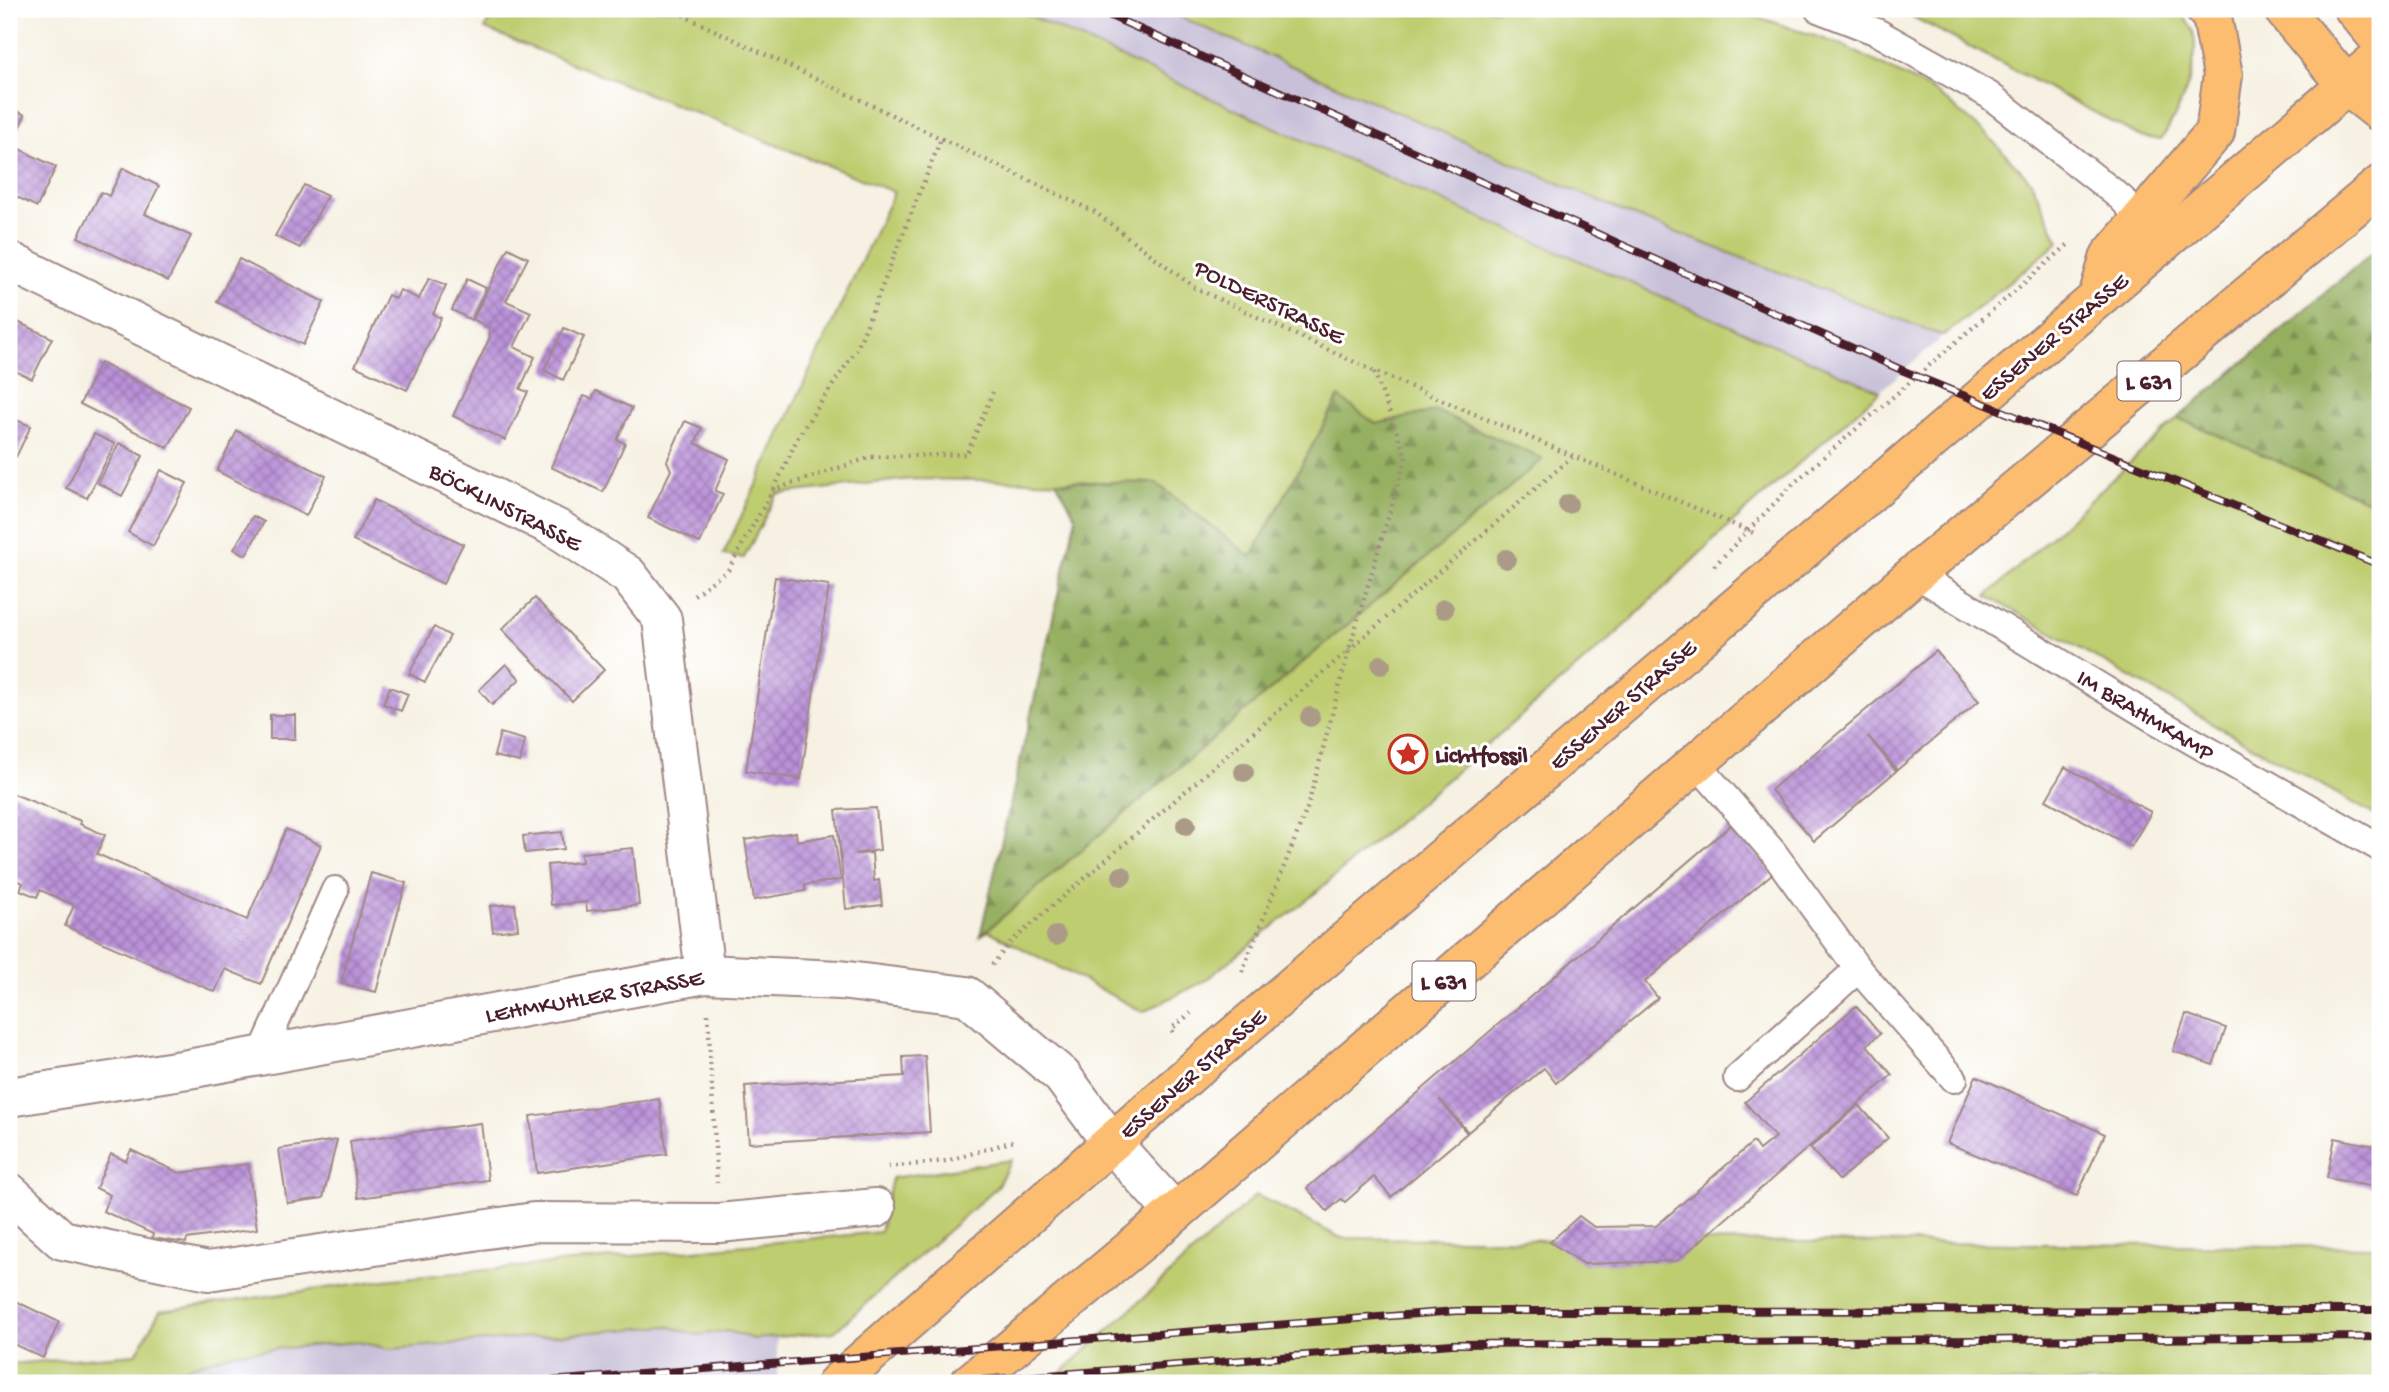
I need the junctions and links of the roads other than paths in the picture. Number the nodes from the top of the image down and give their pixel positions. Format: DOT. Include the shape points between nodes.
graph roads {
  1 [pos="1818,9"];
  2 [pos="2205,9"];
  3 [pos="2283,9"];
  4 [pos="2354,9"];
  5 [pos="2380,40"];
  6 [pos="2380,57"];
  7 [pos="2348,87"];
  8 [pos="2380,112"];
  9 [pos="2380,185"];
  10 [pos="2131,208"];
  11 [pos="9,261"];
  12 [pos="2098,298"];
  13 [pos="1915,575"];
  14 [pos="1698,764"];
  15 [pos="2380,848"];
  16 [pos="335,890"];
  17 [pos="1858,969"];
  18 [pos="705,974"];
  19 [pos="262,1053"];
  20 [pos="1737,1079"];
  21 [pos="1954,1079"];
  22 [pos="9,1097"];
  23 [pos="1111,1142"];
  24 [pos="9,1192"];
  25 [pos="876,1208"];
  26 [pos="1175,1213"];
  27 [pos="837,1383"];
  28 [pos="970,1383"];
  1 -- 10 [label="lane" via="1877,32 1989,94"];
  2 -- 10 [label="main road" via="2212,17 2223,75 2215,132"];
  3 -- 7 [label="main road"];
  4 -- 5 [label="main road"];
  6 -- 7 [label="main road, ESSENER STRASSE"];
  7 -- 8 [label="main road"];
  7 -- 12 [label="main road, ESSENER STRASSE"];
  9 -- 13 [label="main road, L 631"];
  10 -- 12 [label="main road" via="2109,256"];
  11 -- 18 [label="street, BÖCKLINSTRASSE" via="558,529 628,575 663,619"];
  12 -- 23 [label="main road, ESSENER STRASSE"];
  13 -- 14 [label="main road, L 631"];
  13 -- 15 [label="lane, IM BRAHMKAMP" via="2150,718"];
  14 -- 17 [label="lane" via="1773,852"];
  14 -- 26 [label="main road, L 631"];
  16 -- 19 [label="lane"];
  17 -- 20 [label="lane"];
  17 -- 21 [label="lane"];
  18 -- 19 [label="street, LEHMKUHLER STRASSE"];
  18 -- 23 [label="street, LEHMKUHLER STRASSE" via="840,980 968,996 1062,1076"];
  19 -- 22 [label="street, LEHMKUHLER STRASSE"];
  23 -- 26 [label="street"];
  23 -- 27 [label="main road, ESSENER STRASSE"];
  24 -- 25 [label="street" via="62,1240 208,1271 534,1223 719,1223"];
  26 -- 28 [label="main road, L 631"];
}
